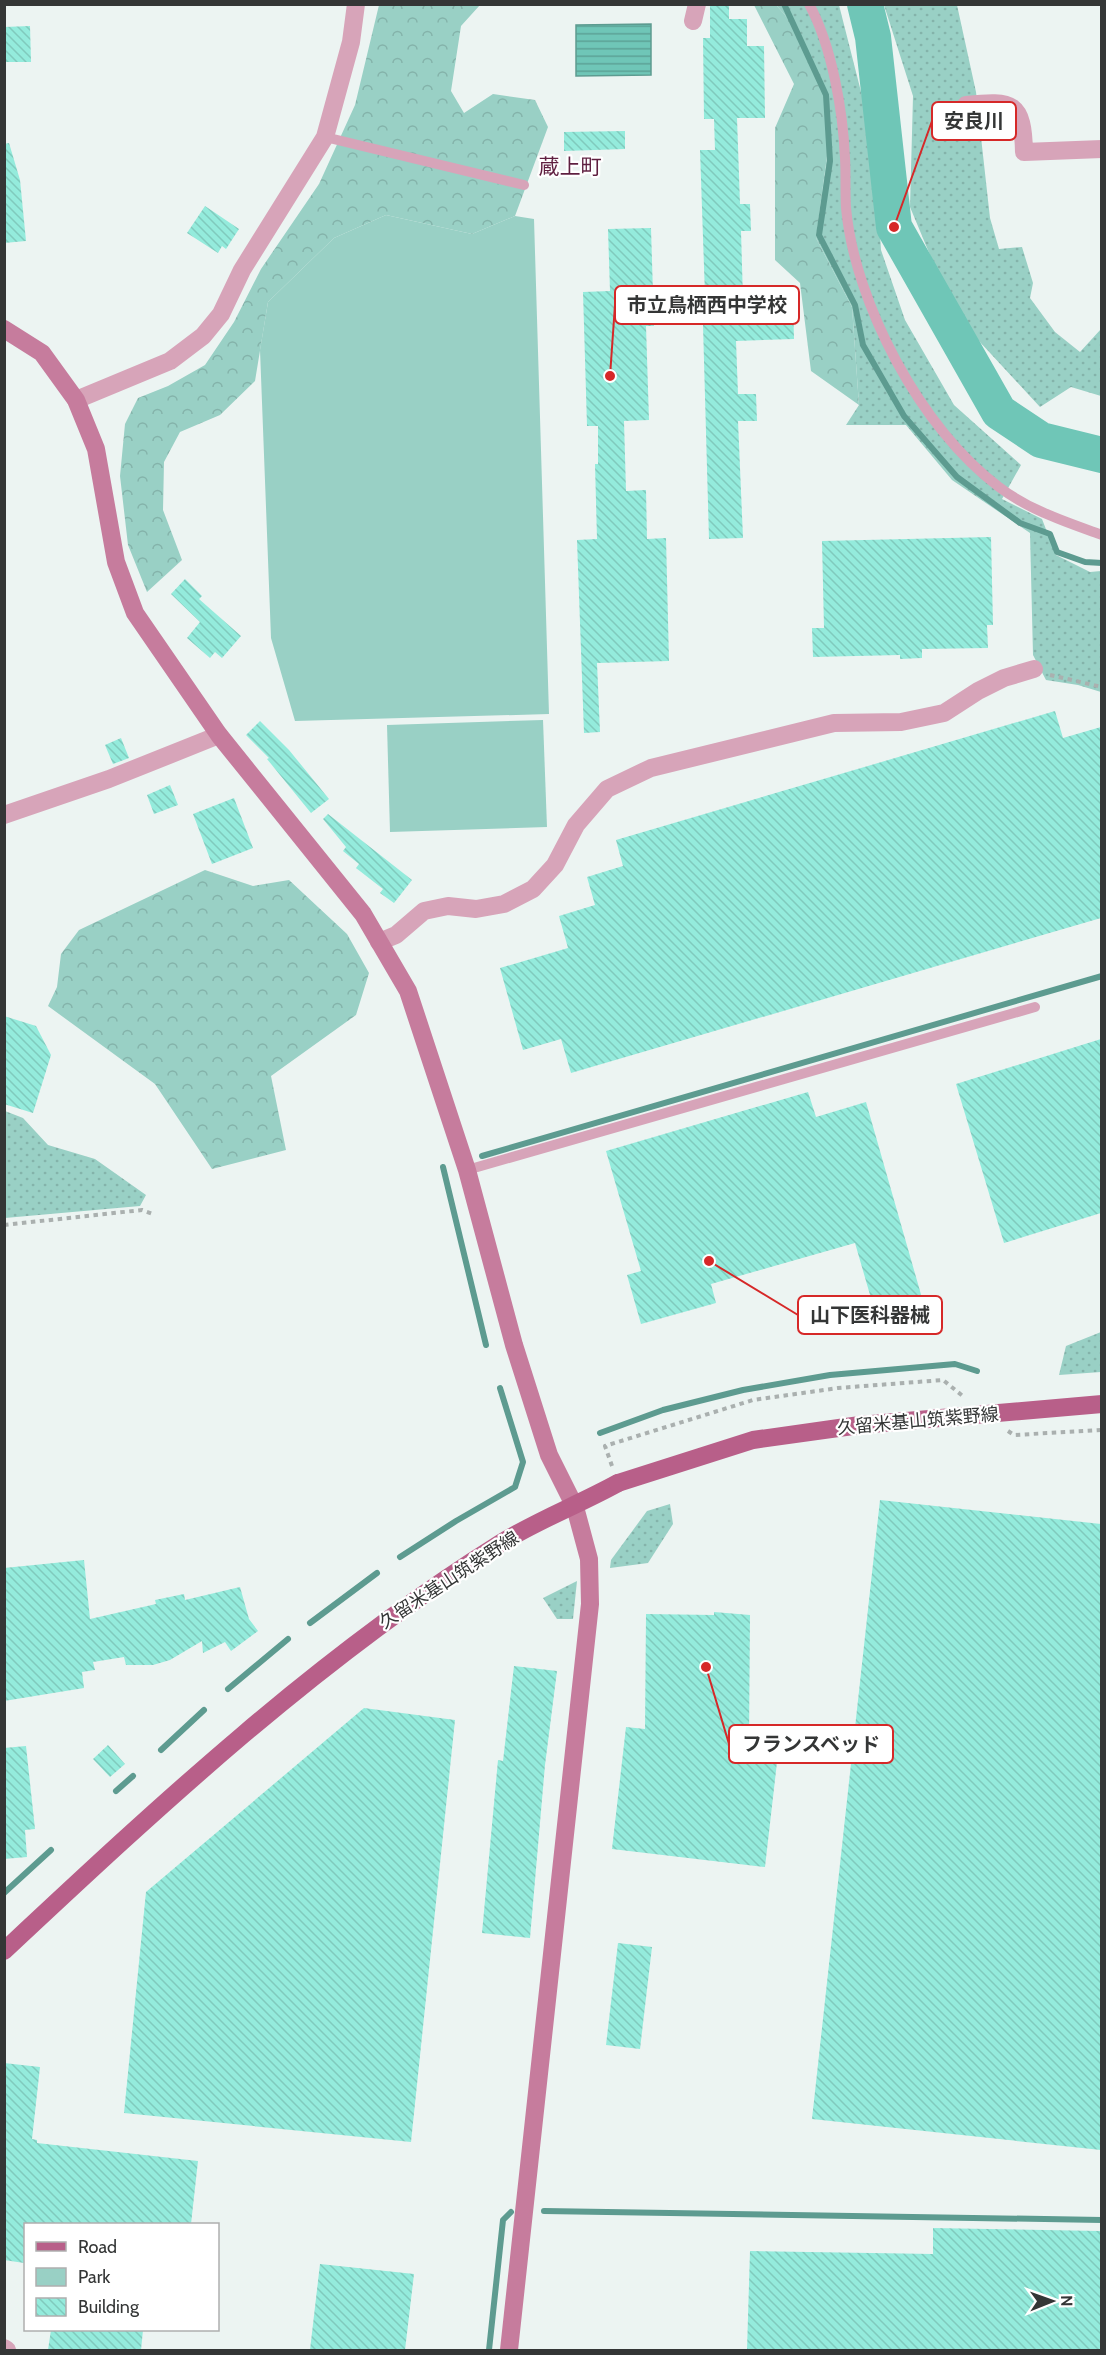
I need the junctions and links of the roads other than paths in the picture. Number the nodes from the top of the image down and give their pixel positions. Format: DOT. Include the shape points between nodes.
graph roads {
  1 [pos="356,4"];
  2 [pos="809,4"];
  3 [pos="966,105"];
  4 [pos="325,137"];
  5 [pos="1101,149"];
  6 [pos="524,185"];
  7 [pos="4,329"];
  8 [pos="76,400"];
  9 [pos="1101,535"];
  10 [pos="1034,669"];
  11 [pos="219,735"];
  12 [pos="4,815"];
  13 [pos="379,942"];
  14 [pos="1035,1007"];
  15 [pos="467,1170"];
  16 [pos="1101,1404"];
  17 [pos="575,1507"];
  18 [pos="4,1951"];
  19 [pos="509,2350"];
  1 -- 4 [label="street" via="349,52"];
  2 -- 9 [label="lane" via="836,84 854,257 871,304 917,399 957,447 998,486 1027,505"];
  3 -- 5 [label="street" via="1004,103 1016,111 1023,122 1024,152"];
  4 -- 6 [label="lane"];
  4 -- 8 [label="street" via="242,270 221,314 203,336 170,362"];
  7 -- 8 [label="street" via="42,353"];
  8 -- 11 [label="street" via="96,449 116,562 135,613"];
  10 -- 13 [label="street" via="1004,678 944,713 901,722 834,723 651,768 607,789 576,825 555,865 533,889 504,904 424,911 396,934"];
  11 -- 12 [label="street"];
  11 -- 13 [label="street" via="363,914"];
  13 -- 15 [label="street" via="408,991"];
  14 -- 15 [label="lane"];
  15 -- 17 [label="street" via="549,1455"];
  16 -- 17 [label="main road, 久留米基山筑紫野線, bridge" via="860,1425 753,1440 618,1483"];
  17 -- 18 [label="main road, 久留米基山筑紫野線" via="502,1542 364,1636 150,1814"];
  17 -- 19 [label="street" via="589,1559 590,1604"];
}
